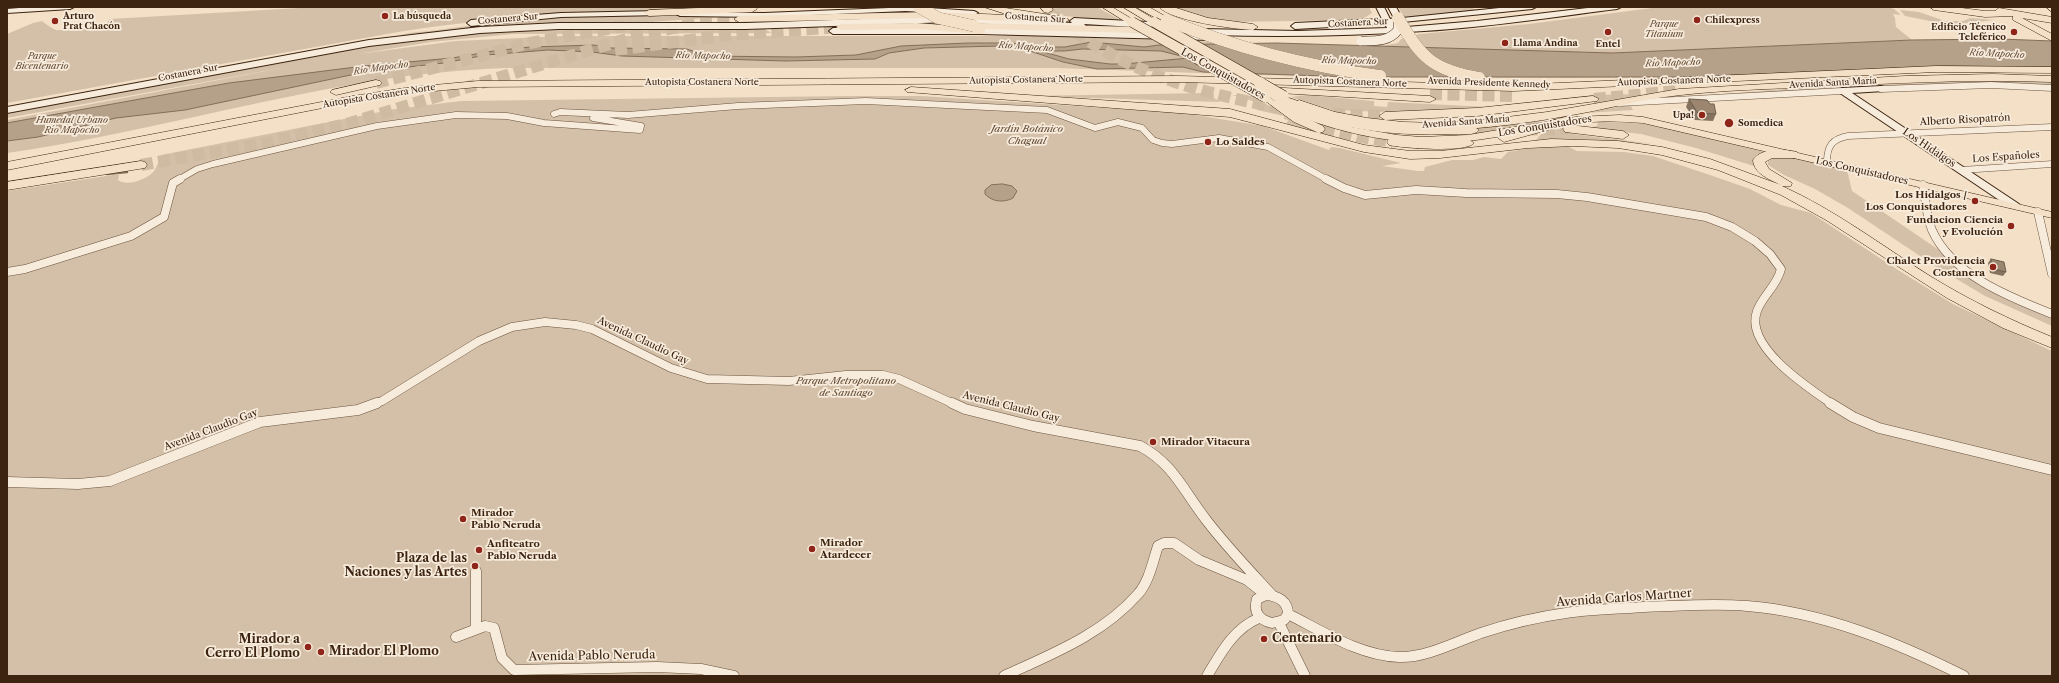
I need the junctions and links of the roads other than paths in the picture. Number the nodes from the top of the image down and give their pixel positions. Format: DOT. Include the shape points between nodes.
graph roads {
  1 [pos="54,7"];
  2 [pos="70,7"];
  3 [pos="821,7"];
  4 [pos="918,7"];
  5 [pos="988,7"];
  6 [pos="1106,7"];
  7 [pos="1127,7"];
  8 [pos="1141,7"];
  9 [pos="1164,7"];
  10 [pos="1380,7"];
  11 [pos="1532,7"];
  12 [pos="1617,7"];
  13 [pos="1934,7"];
  14 [pos="1984,7"];
  15 [pos="1997,7"];
  16 [pos="42,8"];
  17 [pos="7,11"];
  18 [pos="649,13"];
  19 [pos="1396,13"];
  20 [pos="2007,13"];
  21 [pos="1032,19"];
  22 [pos="920,20"];
  23 [pos="1064,20"];
  24 [pos="2052,20"];
  25 [pos="1387,22"];
  26 [pos="841,27"];
  27 [pos="1253,27"];
  28 [pos="505,28"];
  29 [pos="978,29"];
  30 [pos="1392,31"];
  31 [pos="1176,34"];
  32 [pos="2052,38"];
  33 [pos="2052,70"];
  34 [pos="1919,78"];
  35 [pos="1226,79"];
  36 [pos="2052,79"];
  37 [pos="376,83"];
  38 [pos="1260,83"];
  39 [pos="1627,83"];
  40 [pos="1791,85"];
  41 [pos="1560,86"];
  42 [pos="2052,88"];
  43 [pos="1881,89"];
  44 [pos="904,90"];
  45 [pos="1703,90"];
  46 [pos="1842,91"];
  47 [pos="1515,96"];
  48 [pos="1274,97"];
  49 [pos="1068,101"];
  50 [pos="1490,101"];
  51 [pos="1616,103"];
  52 [pos="7,106"];
  53 [pos="7,110"];
  54 [pos="1385,116"];
  55 [pos="1283,118"];
  56 [pos="1569,125"];
  57 [pos="2052,126"];
  58 [pos="1473,130"];
  59 [pos="1905,132"];
  60 [pos="1393,142"];
  61 [pos="1489,149"];
  62 [pos="1793,155"];
  63 [pos="7,159"];
  64 [pos="1827,162"];
  65 [pos="2052,164"];
  66 [pos="141,165"];
  67 [pos="7,166"];
  68 [pos="1962,170"];
  69 [pos="7,174"];
  70 [pos="1923,185"];
  71 [pos="7,186"];
  72 [pos="1820,201"];
  73 [pos="2015,206"];
  74 [pos="2038,212"];
  75 [pos="2052,215"];
  76 [pos="7,272"];
  77 [pos="2052,274"];
  78 [pos="2052,314"];
  79 [pos="2052,334"];
  80 [pos="2052,343"];
  81 [pos="2052,470"];
  82 [pos="7,482"];
  83 [pos="476,571"];
  84 [pos="1269,595"];
  85 [pos="1288,614"];
  86 [pos="1259,618"];
  87 [pos="1279,623"];
  88 [pos="476,629"];
  89 [pos="456,637"];
  90 [pos="734,676"];
  91 [pos="1004,676"];
  92 [pos="1208,676"];
  93 [pos="1306,676"];
  94 [pos="1964,676"];
  1 -- 2 [label="main road"];
  1 -- 16 [label="main road"];
  3 -- 18 [label="highway"];
  4 -- 29 [label="highway, bridge" via="944,20"];
  5 -- 23 [label="main road"];
  6 -- 48 [label="main road, Los Conquistadores, bridge"];
  7 -- 38 [label="main road, bridge"];
  8 -- 41 [label="highway, Avenida Presidente Kennedy, bridge" via="1218,41 1266,56 1334,70 1451,83"];
  9 -- 27 [label="highway" via="1210,23"];
  10 -- 25 [label="main road"];
  11 -- 25 [label="main road, Costanera Sur"];
  12 -- 30 [label="main road, Costanera Sur" via="1480,24"];
  13 -- 20 [label="main road" via="1985,14"];
  14 -- 20 [label="main road"];
  15 -- 20 [label="main road"];
  16 -- 17 [label="main road"];
  18 -- 21 [label="main road, Costanera Sur" via="764,15 920,9"];
  18 -- 52 [label="main road, Costanera Sur" via="561,15 454,25 369,38"];
  19 -- 31 [label="main road, Costanera Sur, bridge" via="1398,30 1392,37 1380,40"];
  19 -- 39 [label="highway, bridge" via="1416,49 1428,61 1450,71 1480,78"];
  20 -- 24 [label="main road"];
  20 -- 32 [label="main road"];
  21 -- 22 [label="highway" via="932,15 738,20"];
  21 -- 23 [label="main road, Costanera Sur"];
  22 -- 28 [label="main road, Costanera Sur" via="746,26"];
  22 -- 31 [label="main road, Costanera Sur" via="986,20"];
  23 -- 27 [label="main road, Costanera Sur" via="1201,28"];
  25 -- 27 [label="main road, Costanera Sur"];
  25 -- 30 [label="main road"];
  26 -- 29 [label="highway" via="917,26"];
  28 -- 29 [label="main road, Costanera Sur"];
  28 -- 53 [label="main road, Costanera Sur" via="369,43"];
  29 -- 31 [label="main road, Costanera Sur"];
  29 -- 31 [label="highway"];
  30 -- 31 [label="main road, Costanera Sur"];
  33 -- 39 [label="highway, Autopista Costanera Norte" via="1961,68"];
  34 -- 36 [label="main road, Avenida Santa María"];
  34 -- 40 [label="main road, Avenida Santa María"];
  34 -- 43 [label="main road"];
  35 -- 41 [label="highway, Autopista Costanera Norte" via="1484,88"];
  35 -- 44 [label="highway, Autopista Costanera Norte" via="1430,97 1193,86"];
  35 -- 67 [label="highway, Autopista Costanera Norte" via="548,82 460,85 353,99"];
  37 -- 63 [label="highway" via="130,136"];
  38 -- 48 [label="highway, bridge"];
  39 -- 41 [label="highway, Autopista Costanera Norte"];
  40 -- 45 [label="main road, Avenida Santa María"];
  40 -- 46 [label="main road"];
  42 -- 43 [label="street, Avenida Santa María" via="1991,85"];
  43 -- 46 [label="main road, Avenida Santa María"];
  44 -- 49 [label="highway"];
  44 -- 69 [label="highway, Autopista Costanera Norte" via="496,92 434,95 350,107"];
  45 -- 47 [label="highway"];
  45 -- 51 [label="main road, Avenida Santa María"];
  46 -- 51 [label="street, Avenida Santa María"];
  46 -- 59 [label="main road, Los Hidalgos"];
  48 -- 51 [label="main road, Avenida Santa María" via="1337,115 1413,125 1520,118"];
  48 -- 56 [label="main road, Los Conquistadores" via="1298,113 1334,126 1400,139 1469,138"];
  48 -- 58 [label="highway" via="1310,112 1358,126 1414,131"];
  48 -- 61 [label="highway" via="1298,119 1338,136 1370,145 1430,152"];
  49 -- 55 [label="highway" via="1198,103 1245,109"];
  49 -- 61 [label="highway" via="1230,113 1351,146 1395,154 1445,155"];
  50 -- 54 [label="highway, Avenida Presidente Kennedy" via="1593,99 1477,112"];
  56 -- 60 [label="highway" via="1485,142"];
  56 -- 62 [label="main road, Los Conquistadores" via="1602,117 1643,120"];
  56 -- 72 [label="highway" via="1685,148 1753,171"];
  57 -- 59 [label="street, Alberto Risopatrón"];
  59 -- 64 [label="street, Alberto Risopatrón" via="1837,138 1828,146"];
  59 -- 68 [label="main road, Los Hidalgos"];
  61 -- 80 [label="highway" via="1552,142 1621,144 1668,152 1736,172 1812,206 1955,297"];
  62 -- 64 [label="main road, Los Conquistadores"];
  62 -- 72 [label="highway" via="1766,155 1761,157 1759,162 1761,168 1770,174"];
  64 -- 70 [label="main road, Los Conquistadores"];
  65 -- 68 [label="street, Los Españoles"];
  66 -- 71 [label="highway"];
  68 -- 73 [label="main road, Los Hidalgos"];
  70 -- 73 [label="main road, Los Conquistadores"];
  70 -- 78 [label="street" via="1932,229 1948,252 1989,284"];
  72 -- 79 [label="highway" via="1874,232 1969,294"];
  73 -- 74 [label="main road, Los Conquistadores"];
  74 -- 75 [label="main road, Los Conquistadores"];
  74 -- 77 [label="street"];
  76 -- 81 [label="street" via="25,269 131,236 164,218 172,182 197,169 377,126 456,116 506,116 544,123 640,130 641,126 554,114 560,112 628,115 738,106 866,101 1047,110 1095,128 1118,122 1128,124 1142,128 1153,140 1172,144 1220,138 1254,143 1268,147 1344,188 1365,195 1416,190 1557,194 1690,214 1723,223 1755,241 1770,254 1781,269 1776,284 1758,306 1754,322 1758,342 1773,359 1821,397 1855,418 1877,427"];
  82 -- 84 [label="street, Avenida Claudio Gay" via="78,484 110,481 260,422 358,410 382,401 463,349 496,333 533,322 558,322 592,329 671,368 707,379 789,381 846,375 883,375 899,379 966,409 1033,426 1140,446 1155,453 1167,464 1199,511"];
  83 -- 88 [label="street"];
  84 -- 85 [label="street" via="1285,602"];
  84 -- 86 [label="street" via="1257,599 1254,608"];
  84 -- 91 [label="street" via="1247,580 1199,560 1178,545 1164,543 1158,546 1139,593 1099,629"];
  85 -- 87 [label="street" via="1287,618"];
  85 -- 94 [label="street, Avenida Carlos Martner" via="1335,638 1400,657 1414,655 1494,629 1569,613 1679,605 1748,606 1782,611 1855,630 1894,644"];
  86 -- 87 [label="street" via="1268,623"];
  86 -- 92 [label="street" via="1250,620 1234,637"];
  87 -- 93 [label="street"];
  88 -- 89 [label="street, Avenida Pablo Neruda"];
  88 -- 90 [label="street, Avenida Pablo Neruda" via="485,626 494,628 502,661 514,670 657,667 701,669"];
}
